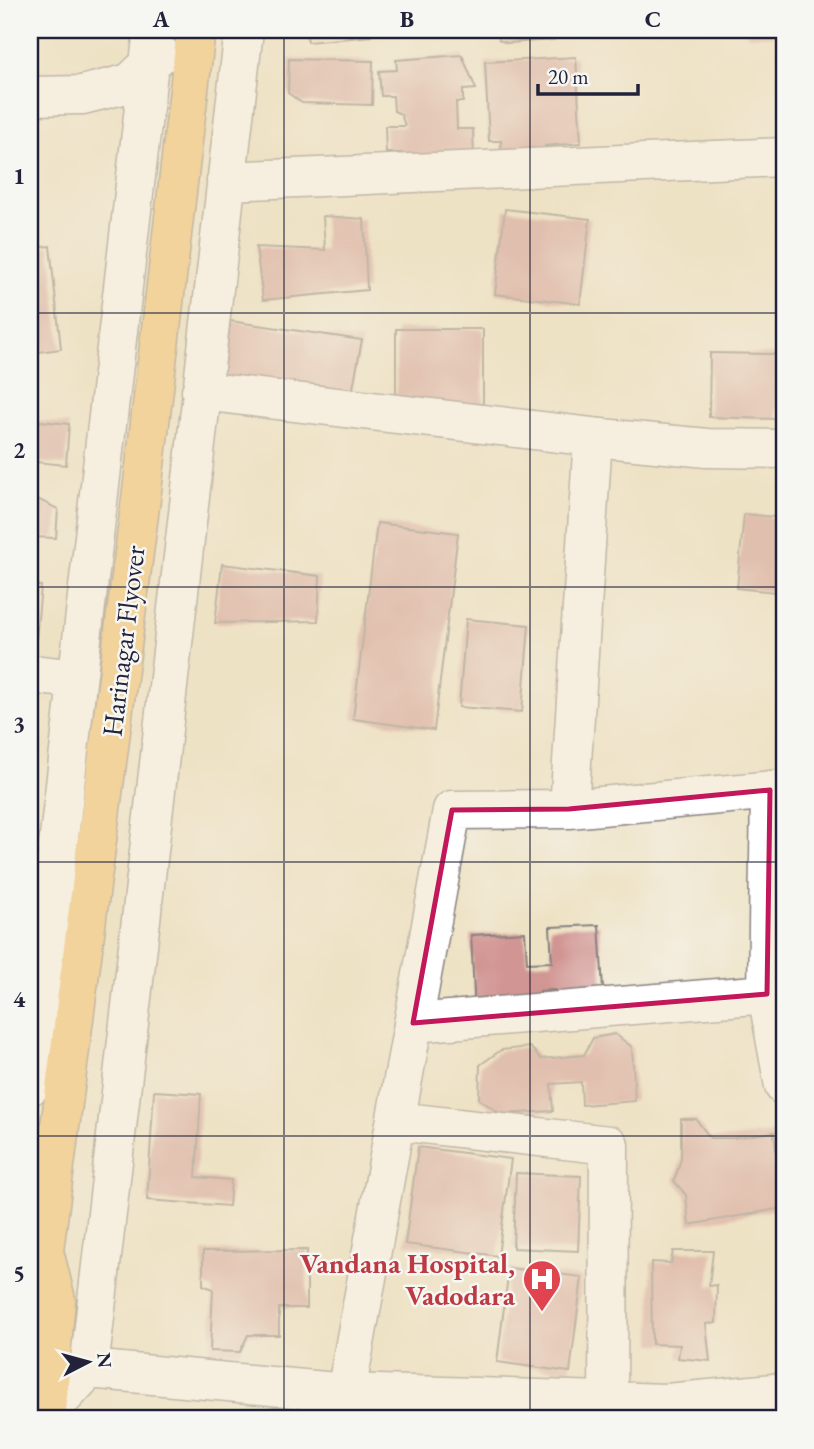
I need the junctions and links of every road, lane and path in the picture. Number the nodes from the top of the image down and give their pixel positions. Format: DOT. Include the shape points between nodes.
graph roads {
  1 [pos="183,30"];
  2 [pos="196,30"];
  3 [pos="244,30"];
  4 [pos="151,47"];
  5 [pos="30,96"];
  6 [pos="784,157"];
  7 [pos="226,181"];
  8 [pos="201,391"];
  9 [pos="593,437"];
  10 [pos="784,449"];
  11 [pos="30,674"];
  12 [pos="77,679"];
  13 [pos="777,790"];
  14 [pos="569,809"];
  15 [pos="767,994"];
  16 [pos="413,1023"];
  17 [pos="30,1086"];
  18 [pos="784,1086"];
  19 [pos="396,1121"];
  20 [pos="37,1267"];
  21 [pos="89,1369"];
  22 [pos="784,1392"];
  23 [pos="346,1406"];
  24 [pos="608,1410"];
  25 [pos="47,1416"];
  1 -- 4 [label="street"];
  2 -- 20 [label="main road, Harinagar Flyover" via="142,491"];
  3 -- 7 [label="street"];
  4 -- 5 [label="street" via="131,83 82,95"];
  4 -- 12 [label="street"];
  6 -- 7 [label="street"];
  7 -- 8 [label="street"];
  8 -- 9 [label="street"];
  8 -- 21 [label="street"];
  9 -- 10 [label="street" via="707,448"];
  9 -- 14 [label="street"];
  11 -- 12 [label="street"];
  12 -- 17 [label="street"];
  13 -- 14 [label="street"];
  13 -- 15 [label="street"];
  14 -- 16 [label="street" via="452,810"];
  15 -- 16 [label="street"];
  15 -- 18 [label="street"];
  16 -- 19 [label="street"];
  19 -- 23 [label="street"];
  19 -- 24 [label="street" via="609,1145"];
  20 -- 25 [label="main road, Harinagar Flyover" via="55,1300"];
  21 -- 23 [label="street"];
  21 -- 25 [label="street"];
  22 -- 24 [label="street"];
  23 -- 24 [label="street"];
}
